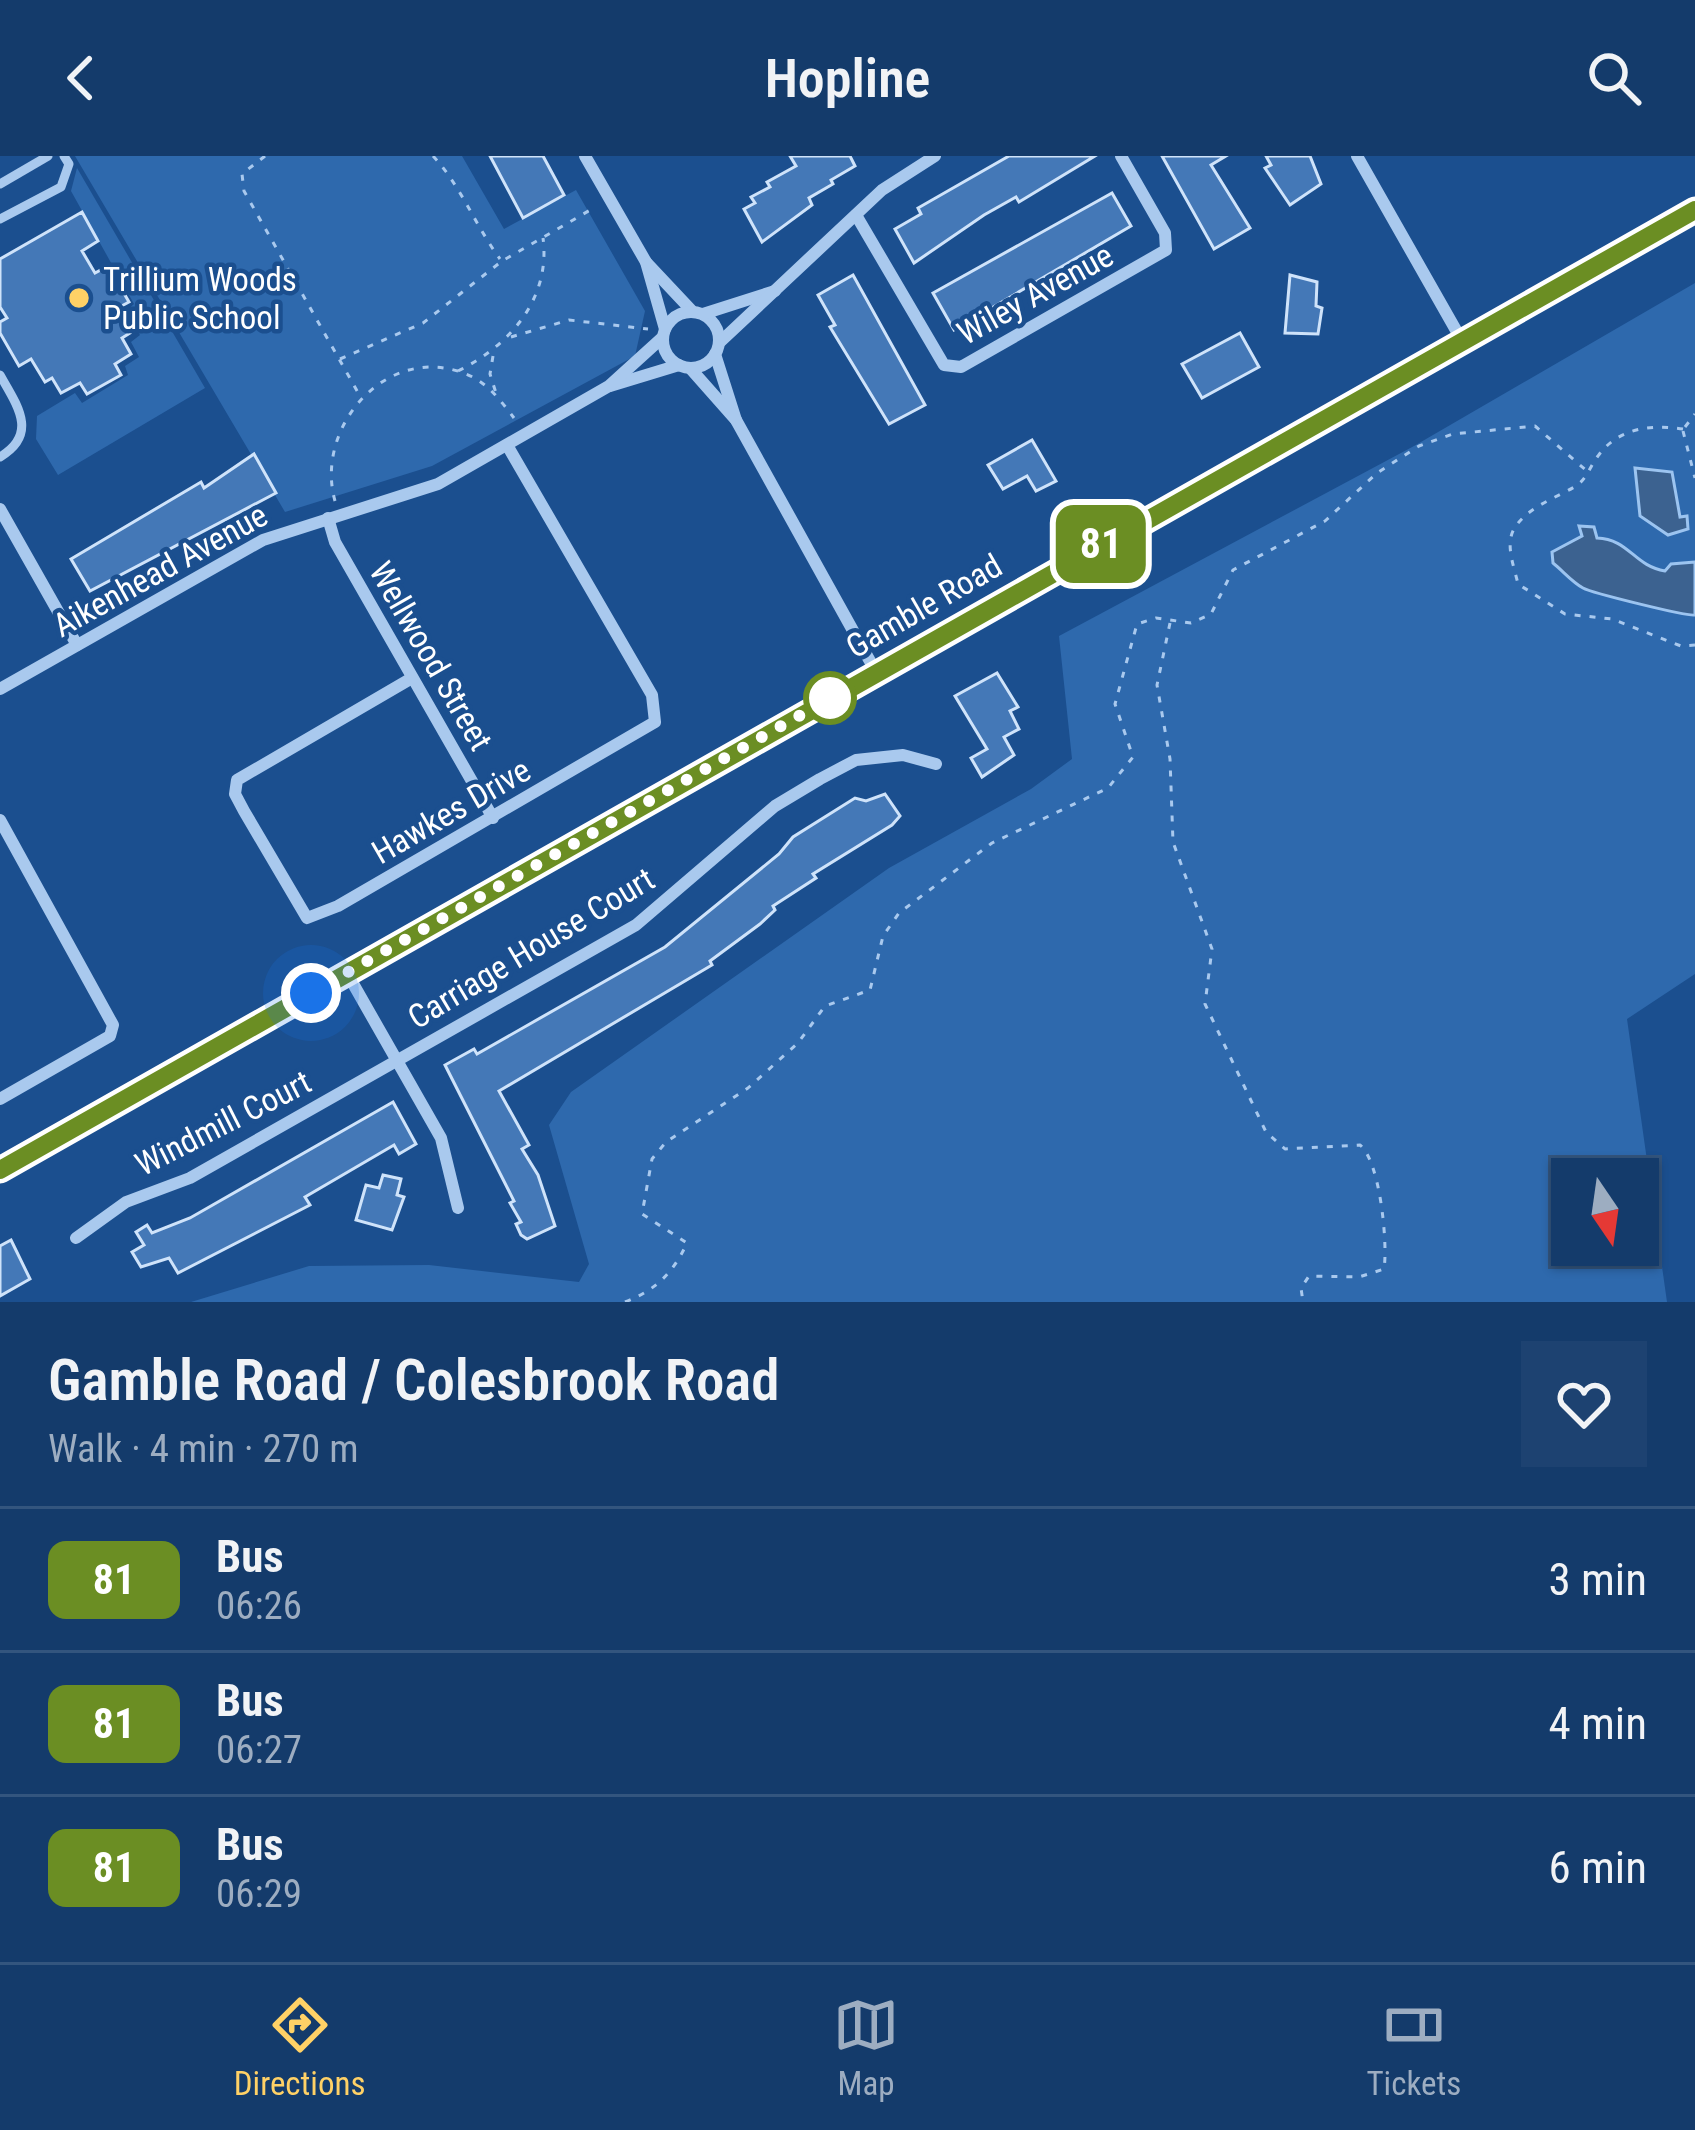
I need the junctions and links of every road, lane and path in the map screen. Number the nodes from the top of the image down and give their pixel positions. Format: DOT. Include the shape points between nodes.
graph roads {
  1 [pos="48,156"];
  2 [pos="64,156"];
  3 [pos="265,156"];
  4 [pos="433,156"];
  5 [pos="585,156"];
  6 [pos="935,156"];
  7 [pos="1121,156"];
  8 [pos="1358,156"];
  9 [pos="0,184"];
  10 [pos="592,209"];
  11 [pos="1695,210"];
  12 [pos="856,214"];
  13 [pos="0,219"];
  14 [pos="542,236"];
  15 [pos="502,261"];
  16 [pos="646,262"];
  17 [pos="775,291"];
  18 [pos="697,313"];
  19 [pos="660,332"];
  20 [pos="509,337"];
  21 [pos="1461,339"];
  22 [pos="717,349"];
  23 [pos="494,352"];
  24 [pos="340,359"];
  25 [pos="684,367"];
  26 [pos="457,372"];
  27 [pos="0,375"];
  28 [pos="609,386"];
  29 [pos="496,394"];
  30 [pos="361,398"];
  31 [pos="1695,415"];
  32 [pos="514,418"];
  33 [pos="736,420"];
  34 [pos="1683,430"];
  35 [pos="507,445"];
  36 [pos="0,457"];
  37 [pos="1588,472"];
  38 [pos="1695,478"];
  39 [pos="336,503"];
  40 [pos="0,509"];
  41 [pos="328,518"];
  42 [pos="1170,623"];
  43 [pos="1695,644"];
  44 [pos="77,645"];
  45 [pos="876,672"];
  46 [pos="412,677"];
  47 [pos="0,689"];
  48 [pos="936,764"];
  49 [pos="494,818"];
  50 [pos="0,820"];
  51 [pos="347,973"];
  52 [pos="397,1060"];
  53 [pos="0,1099"];
  54 [pos="0,1169"];
  55 [pos="458,1208"];
  56 [pos="76,1238"];
  57 [pos="625,1302"];
  58 [pos="1303,1302"];
  1 -- 9 [label="lane"];
  2 -- 13 [label="lane" via="61,187"];
  3 -- 24 [label="path" via="242,174 244,190"];
  4 -- 15 [label="path"];
  5 -- 16 [label="street"];
  6 -- 12 [label="street"];
  7 -- 12 [label="street, Wiley Avenue" via="1165,233 1161,254 962,367 952,369 939,356"];
  8 -- 21 [label="street"];
  10 -- 14 [label="path"];
  11 -- 21 [label="main road, Gamble Road"];
  12 -- 17 [label="street"];
  14 -- 15 [label="path"];
  14 -- 20 [label="path" via="539,284"];
  15 -- 24 [label="path" via="423,323"];
  16 -- 18 [label="street"];
  16 -- 19 [label="street"];
  17 -- 18 [label="street"];
  17 -- 22 [label="street"];
  18 -- 19 [label="street" via="676,316"];
  18 -- 22 [label="street" via="716,326"];
  19 -- 20 [label="path" via="569,320"];
  19 -- 25 [label="street" via="666,353"];
  19 -- 28 [label="street, Aikenhead Avenue"];
  20 -- 23 [label="path"];
  21 -- 45 [label="main road, Gamble Road"];
  22 -- 25 [label="street"];
  22 -- 33 [label="street"];
  23 -- 26 [label="path"];
  23 -- 29 [label="path"];
  24 -- 30 [label="path"];
  25 -- 28 [label="street, Aikenhead Avenue"];
  25 -- 33 [label="street"];
  26 -- 29 [label="path"];
  26 -- 30 [label="path" via="393,377"];
  27 -- 36 [label="lane" via="24,428"];
  28 -- 35 [label="street, Aikenhead Avenue"];
  29 -- 32 [label="path"];
  30 -- 39 [label="path" via="331,453"];
  31 -- 34 [label="path"];
  33 -- 45 [label="street"];
  34 -- 37 [label="path" via="1629,430"];
  34 -- 38 [label="path"];
  35 -- 41 [label="street, Aikenhead Avenue" via="423,490"];
  35 -- 49 [label="street, Hawkes Drive" via="656,708 650,730"];
  37 -- 42 [label="path" via="1535,426 1453,434 1419,446 1325,521 1233,570 1211,614"];
  37 -- 43 [label="path" via="1515,526 1509,544 1518,584 1565,614"];
  40 -- 44 [label="street"];
  41 -- 44 [label="street, Aikenhead Avenue" via="263,540"];
  41 -- 46 [label="street, Wellwood Street"];
  42 -- 57 [label="path" via="1137,624 1115,704 1133,758 1108,788 992,842 914,900 883,936 870,990 825,1006 748,1088 665,1142 652,1160 642,1214 687,1243 675,1268"];
  42 -- 58 [label="path" via="1156,685 1171,759 1173,842 1212,949 1205,1004 1266,1132 1285,1149 1360,1145 1374,1168 1388,1245 1384,1269 1309,1276"];
  44 -- 47 [label="street, Aikenhead Avenue"];
  45 -- 51 [label="main road, Gamble Road"];
  46 -- 49 [label="street, Wellwood Street"];
  46 -- 49 [label="street, Hawkes Drive" via="237,780 244,812 302,912 316,918"];
  48 -- 52 [label="street, Carriage House Court" via="903,755 856,760 820,779 775,806 636,925"];
  50 -- 53 [label="street" via="113,1025 98,1044"];
  51 -- 52 [label="street"];
  51 -- 54 [label="main road, Gamble Road"];
  52 -- 55 [label="street" via="442,1138"];
  52 -- 56 [label="street, Windmill Court" via="190,1178 126,1202"];
}
